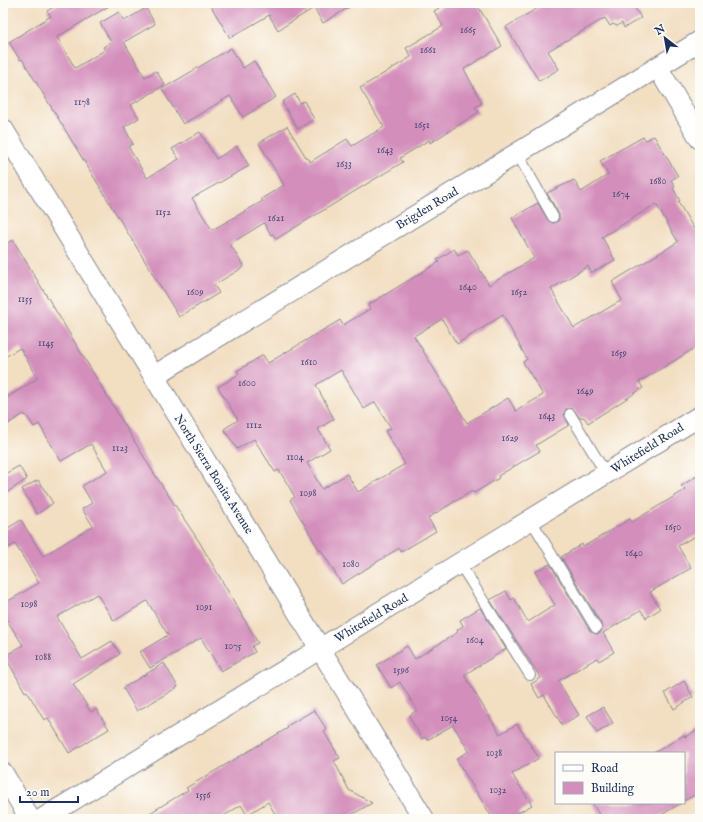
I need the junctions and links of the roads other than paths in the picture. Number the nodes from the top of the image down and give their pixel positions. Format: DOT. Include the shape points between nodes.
graph roads {
  1 [pos="700,41"];
  2 [pos="658,68"];
  3 [pos="3,129"];
  4 [pos="700,139"];
  5 [pos="517,153"];
  6 [pos="553,217"];
  7 [pos="154,376"];
  8 [pos="570,414"];
  9 [pos="700,416"];
  10 [pos="606,474"];
  11 [pos="531,520"];
  12 [pos="460,564"];
  13 [pos="596,628"];
  14 [pos="320,648"];
  15 [pos="530,675"];
  16 [pos="3,773"];
  17 [pos="30,819"];
  18 [pos="42,819"];
  19 [pos="424,819"];
  1 -- 2 [label="street, Brigden Road"];
  2 -- 4 [label="street"];
  2 -- 5 [label="street, Brigden Road"];
  3 -- 7 [label="street, North Sierra Bonita Avenue"];
  5 -- 6 [label="lane"];
  5 -- 7 [label="street, Brigden Road"];
  7 -- 14 [label="street, North Sierra Bonita Avenue"];
  8 -- 10 [label="lane"];
  9 -- 10 [label="street, Whitefield Road"];
  10 -- 11 [label="street, Whitefield Road"];
  11 -- 12 [label="street, Whitefield Road"];
  11 -- 13 [label="lane"];
  12 -- 14 [label="street, Whitefield Road"];
  12 -- 15 [label="lane"];
  14 -- 18 [label="street, Whitefield Road"];
  14 -- 19 [label="street, North Sierra Bonita Avenue"];
  16 -- 17 [label="street"];
}
